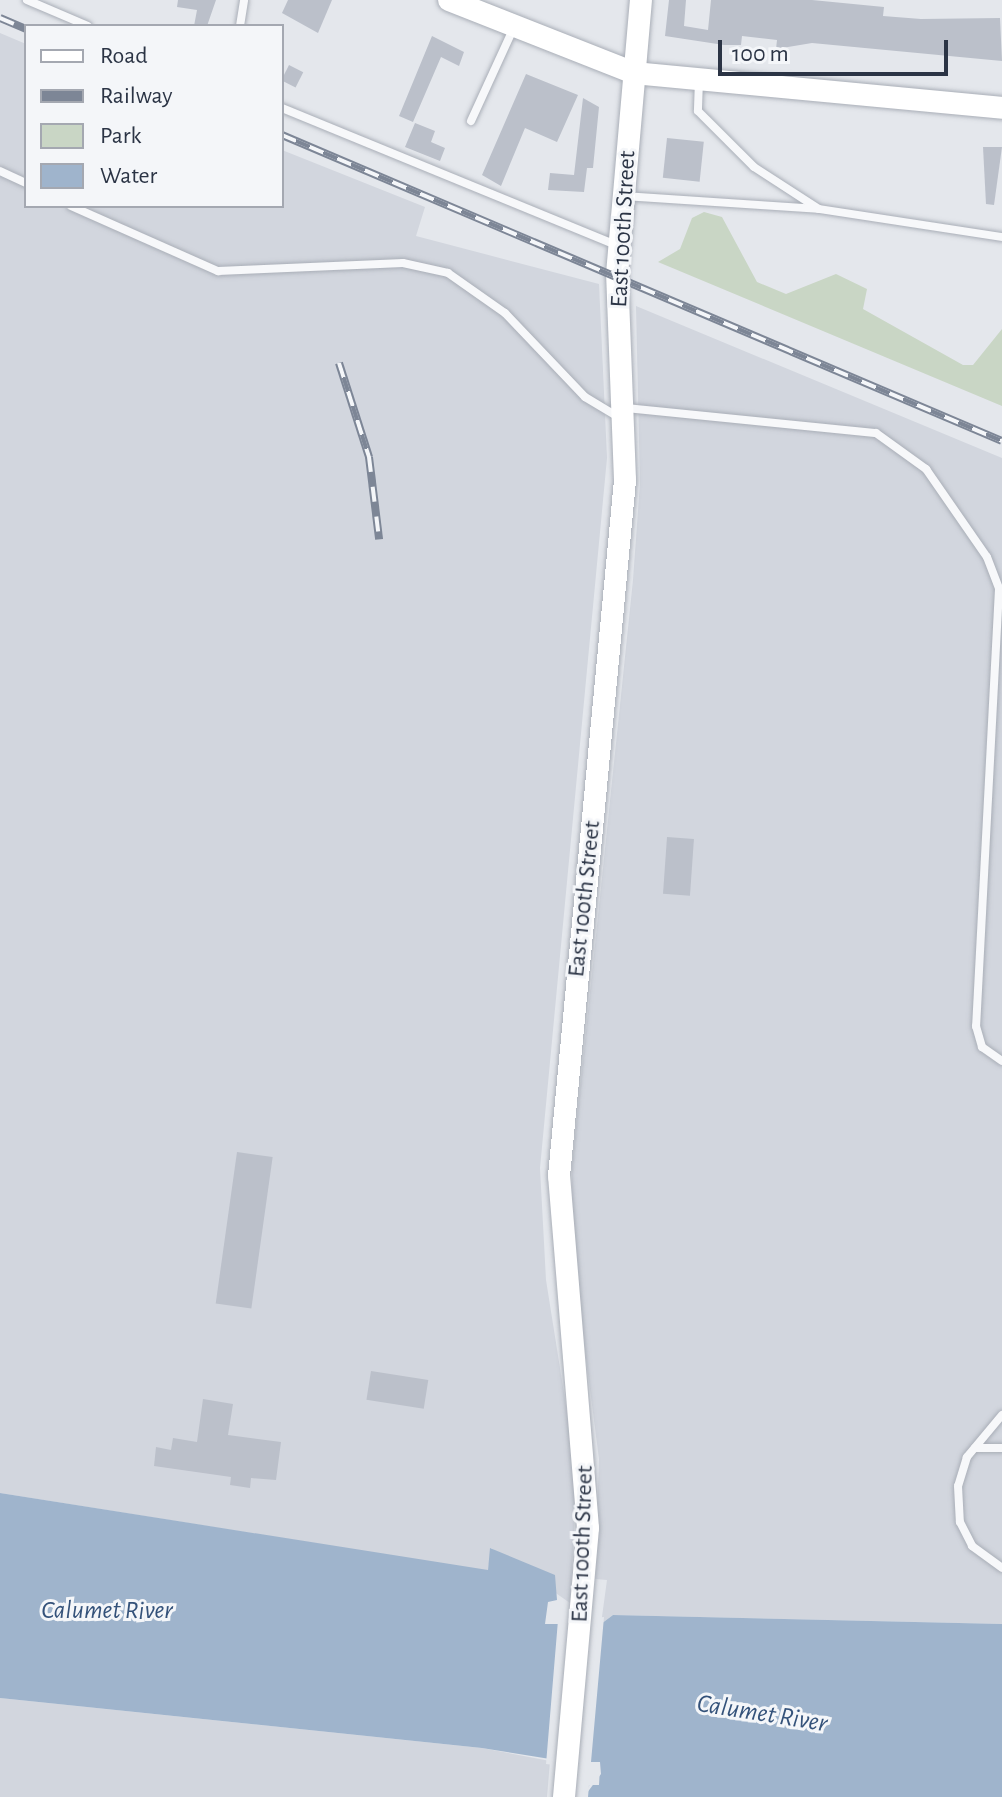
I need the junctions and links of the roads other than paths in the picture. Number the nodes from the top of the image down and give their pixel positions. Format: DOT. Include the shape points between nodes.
graph roads {
  1 [pos="27,0"];
  2 [pos="244,0"];
  3 [pos="449,0"];
  4 [pos="641,0"];
  5 [pos="83,24"];
  6 [pos="240,24"];
  7 [pos="515,26"];
  8 [pos="634,73"];
  9 [pos="699,79"];
  10 [pos="1002,108"];
  11 [pos="284,109"];
  12 [pos="471,121"];
  13 [pos="0,171"];
  14 [pos="24,182"];
  15 [pos="624,196"];
  16 [pos="76,208"];
  17 [pos="819,209"];
  18 [pos="1002,237"];
  19 [pos="619,246"];
  20 [pos="624,414"];
  21 [pos="1002,1061"];
  22 [pos="1002,1415"];
  23 [pos="975,1448"];
  24 [pos="1002,1448"];
  25 [pos="1002,1568"];
  26 [pos="564,1797"];
  1 -- 5 [label="lane"];
  2 -- 6 [label="lane"];
  3 -- 7 [label="main road"];
  4 -- 8 [label="main road, East 100th Street"];
  7 -- 8 [label="main road"];
  7 -- 12 [label="lane"];
  8 -- 9 [label="main road"];
  8 -- 15 [label="main road, East 100th Street"];
  9 -- 10 [label="main road"];
  9 -- 17 [label="lane" via="698,111 754,167"];
  11 -- 19 [label="lane"];
  13 -- 14 [label="lane"];
  15 -- 17 [label="lane"];
  15 -- 19 [label="main road, East 100th Street"];
  16 -- 20 [label="lane" via="218,271 403,263 448,273 505,313 585,397"];
  17 -- 18 [label="lane"];
  19 -- 20 [label="main road, East 100th Street"];
  20 -- 21 [label="lane" via="876,433 926,469 987,557 999,589 976,1026 982,1047"];
  20 -- 26 [label="main road, East 100th Street" via="621,534 559,1180 562,1273 585,1425 584,1578"];
  22 -- 23 [label="lane"];
  23 -- 24 [label="lane"];
  23 -- 25 [label="lane" via="958,1486 960,1522 972,1546"];
}
